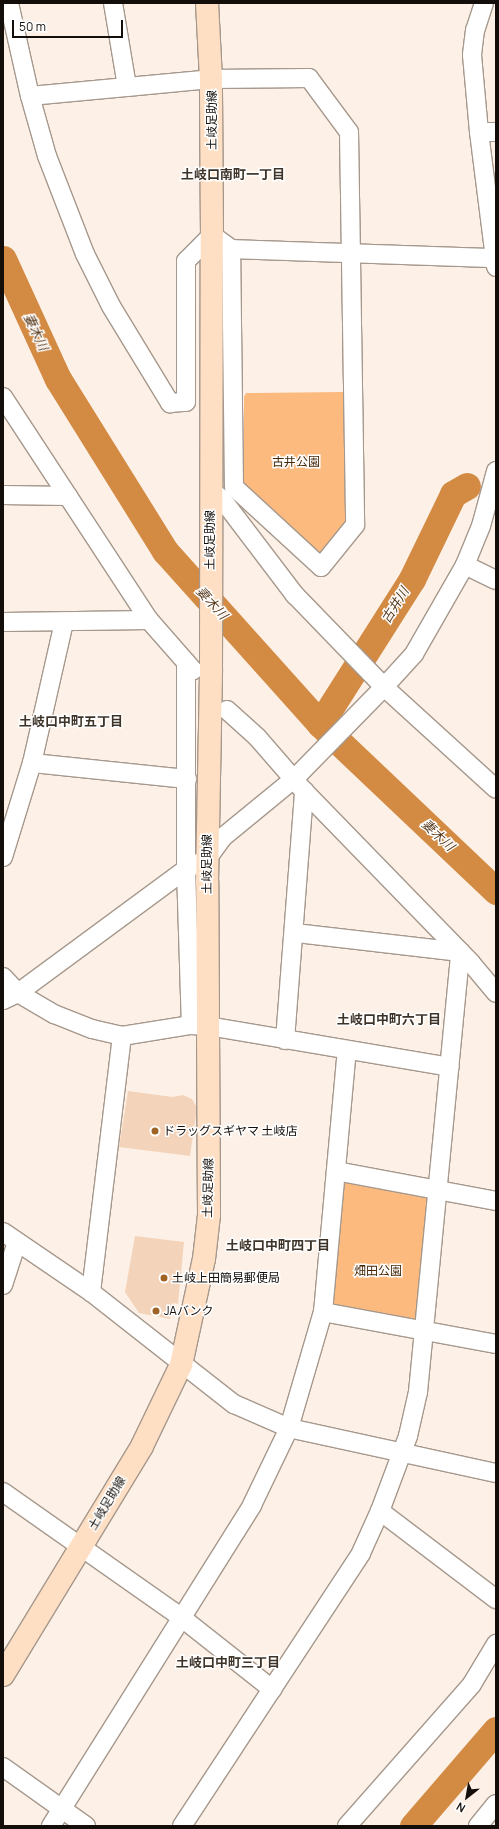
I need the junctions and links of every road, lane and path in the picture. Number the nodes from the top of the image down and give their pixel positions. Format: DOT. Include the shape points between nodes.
graph roads {
  1 [pos="9,3"];
  2 [pos="113,3"];
  3 [pos="207,3"];
  4 [pos="484,3"];
  5 [pos="211,79"];
  6 [pos="127,87"];
  7 [pos="30,96"];
  8 [pos="487,132"];
  9 [pos="212,235"];
  10 [pos="230,249"];
  11 [pos="351,252"];
  12 [pos="495,262"];
  13 [pos="3,397"];
  14 [pos="496,471"];
  15 [pos="3,495"];
  16 [pos="210,495"];
  17 [pos="68,496"];
  18 [pos="465,565"];
  19 [pos="496,580"];
  20 [pos="149,620"];
  21 [pos="3,622"];
  22 [pos="64,622"];
  23 [pos="197,668"];
  24 [pos="380,691"];
  25 [pos="227,710"];
  26 [pos="32,763"];
  27 [pos="187,779"];
  28 [pos="300,785"];
  29 [pos="496,789"];
  30 [pos="3,857"];
  31 [pos="207,859"];
  32 [pos="186,869"];
  33 [pos="295,933"];
  34 [pos="460,952"];
  35 [pos="3,977"];
  36 [pos="496,993"];
  37 [pos="10,997"];
  38 [pos="199,1026"];
  39 [pos="122,1036"];
  40 [pos="285,1040"];
  41 [pos="347,1050"];
  42 [pos="450,1068"];
  43 [pos="336,1171"];
  44 [pos="436,1190"];
  45 [pos="496,1202"];
  46 [pos="10,1237"];
  47 [pos="3,1285"];
  48 [pos="91,1292"];
  49 [pos="323,1312"];
  50 [pos="423,1330"];
  51 [pos="496,1344"];
  52 [pos="181,1364"];
  53 [pos="289,1428"];
  54 [pos="401,1452"];
  55 [pos="496,1473"];
  56 [pos="3,1492"];
  57 [pos="380,1511"];
  58 [pos="82,1545"];
  59 [pos="496,1599"];
  60 [pos="182,1618"];
  61 [pos="496,1644"];
  62 [pos="3,1675"];
  63 [pos="272,1689"];
  64 [pos="3,1767"];
  65 [pos="496,1804"];
  66 [pos="61,1808"];
  67 [pos="482,1825"];
  68 [pos="51,1826"];
  69 [pos="86,1826"];
  70 [pos="182,1826"];
  71 [pos="347,1826"];
  1 -- 7 [label="street"];
  2 -- 6 [label="street"];
  3 -- 5 [label="main road, 土岐足助線"];
  4 -- 8 [label="street" via="475,30 472,56"];
  5 -- 6 [label="street"];
  5 -- 9 [label="main road, 土岐足助線"];
  5 -- 11 [label="street" via="309,78 349,132"];
  6 -- 7 [label="street"];
  7 -- 9 [label="street" via="47,156 85,254 111,306 170,403 186,402 186,261"];
  8 -- 12 [label="street"];
  9 -- 10 [label="street"];
  9 -- 16 [label="main road, 土岐足助線"];
  10 -- 11 [label="street"];
  10 -- 11 [label="street" via="234,487 321,567 354,525"];
  11 -- 12 [label="street"];
  13 -- 17 [label="street"];
  14 -- 18 [label="street" via="480,526"];
  15 -- 17 [label="street"];
  16 -- 23 [label="main road, 土岐足助線"];
  16 -- 24 [label="street" via="222,499 295,595"];
  17 -- 20 [label="street"];
  18 -- 19 [label="street"];
  18 -- 24 [label="street" via="414,654"];
  20 -- 22 [label="street"];
  20 -- 23 [label="street"];
  21 -- 22 [label="street"];
  22 -- 26 [label="street"];
  23 -- 27 [label="street"];
  23 -- 31 [label="main road, 土岐足助線"];
  24 -- 28 [label="street" via="308,764"];
  24 -- 29 [label="street"];
  25 -- 28 [label="street"];
  26 -- 27 [label="street"];
  26 -- 30 [label="street"];
  27 -- 32 [label="street"];
  28 -- 31 [label="street" via="222,837"];
  28 -- 33 [label="street"];
  28 -- 34 [label="street"];
  31 -- 32 [label="street"];
  31 -- 38 [label="main road, 土岐足助線"];
  32 -- 37 [label="street"];
  32 -- 38 [label="street"];
  33 -- 34 [label="street"];
  33 -- 40 [label="street"];
  34 -- 36 [label="street"];
  34 -- 42 [label="street"];
  35 -- 37 [label="street"];
  37 -- 39 [label="street" via="73,1023"];
  38 -- 39 [label="street"];
  38 -- 40 [label="street"];
  38 -- 52 [label="main road, 土岐足助線" via="209,1216 204,1259"];
  39 -- 48 [label="street"];
  40 -- 41 [label="street"];
  41 -- 42 [label="street"];
  41 -- 43 [label="street"];
  42 -- 44 [label="street"];
  43 -- 44 [label="street"];
  43 -- 49 [label="street"];
  44 -- 45 [label="street"];
  44 -- 50 [label="street"];
  46 -- 47 [label="street"];
  46 -- 48 [label="street"];
  48 -- 52 [label="street"];
  49 -- 50 [label="street"];
  49 -- 53 [label="street"];
  50 -- 51 [label="street"];
  50 -- 54 [label="street" via="418,1392 408,1436"];
  52 -- 53 [label="street" via="234,1404"];
  52 -- 58 [label="main road, 土岐足助線" via="142,1446"];
  53 -- 54 [label="street"];
  53 -- 60 [label="street" via="252,1505"];
  54 -- 55 [label="street"];
  54 -- 57 [label="street"];
  56 -- 58 [label="street"];
  57 -- 59 [label="street"];
  57 -- 63 [label="street" via="360,1552"];
  58 -- 60 [label="street"];
  58 -- 62 [label="main road, 土岐足助線"];
  60 -- 63 [label="street"];
  60 -- 66 [label="street"];
  61 -- 71 [label="street" via="472,1684"];
  63 -- 70 [label="street"];
  64 -- 66 [label="street"];
  65 -- 67 [label="street"];
  66 -- 68 [label="street"];
  66 -- 69 [label="street"];
}
